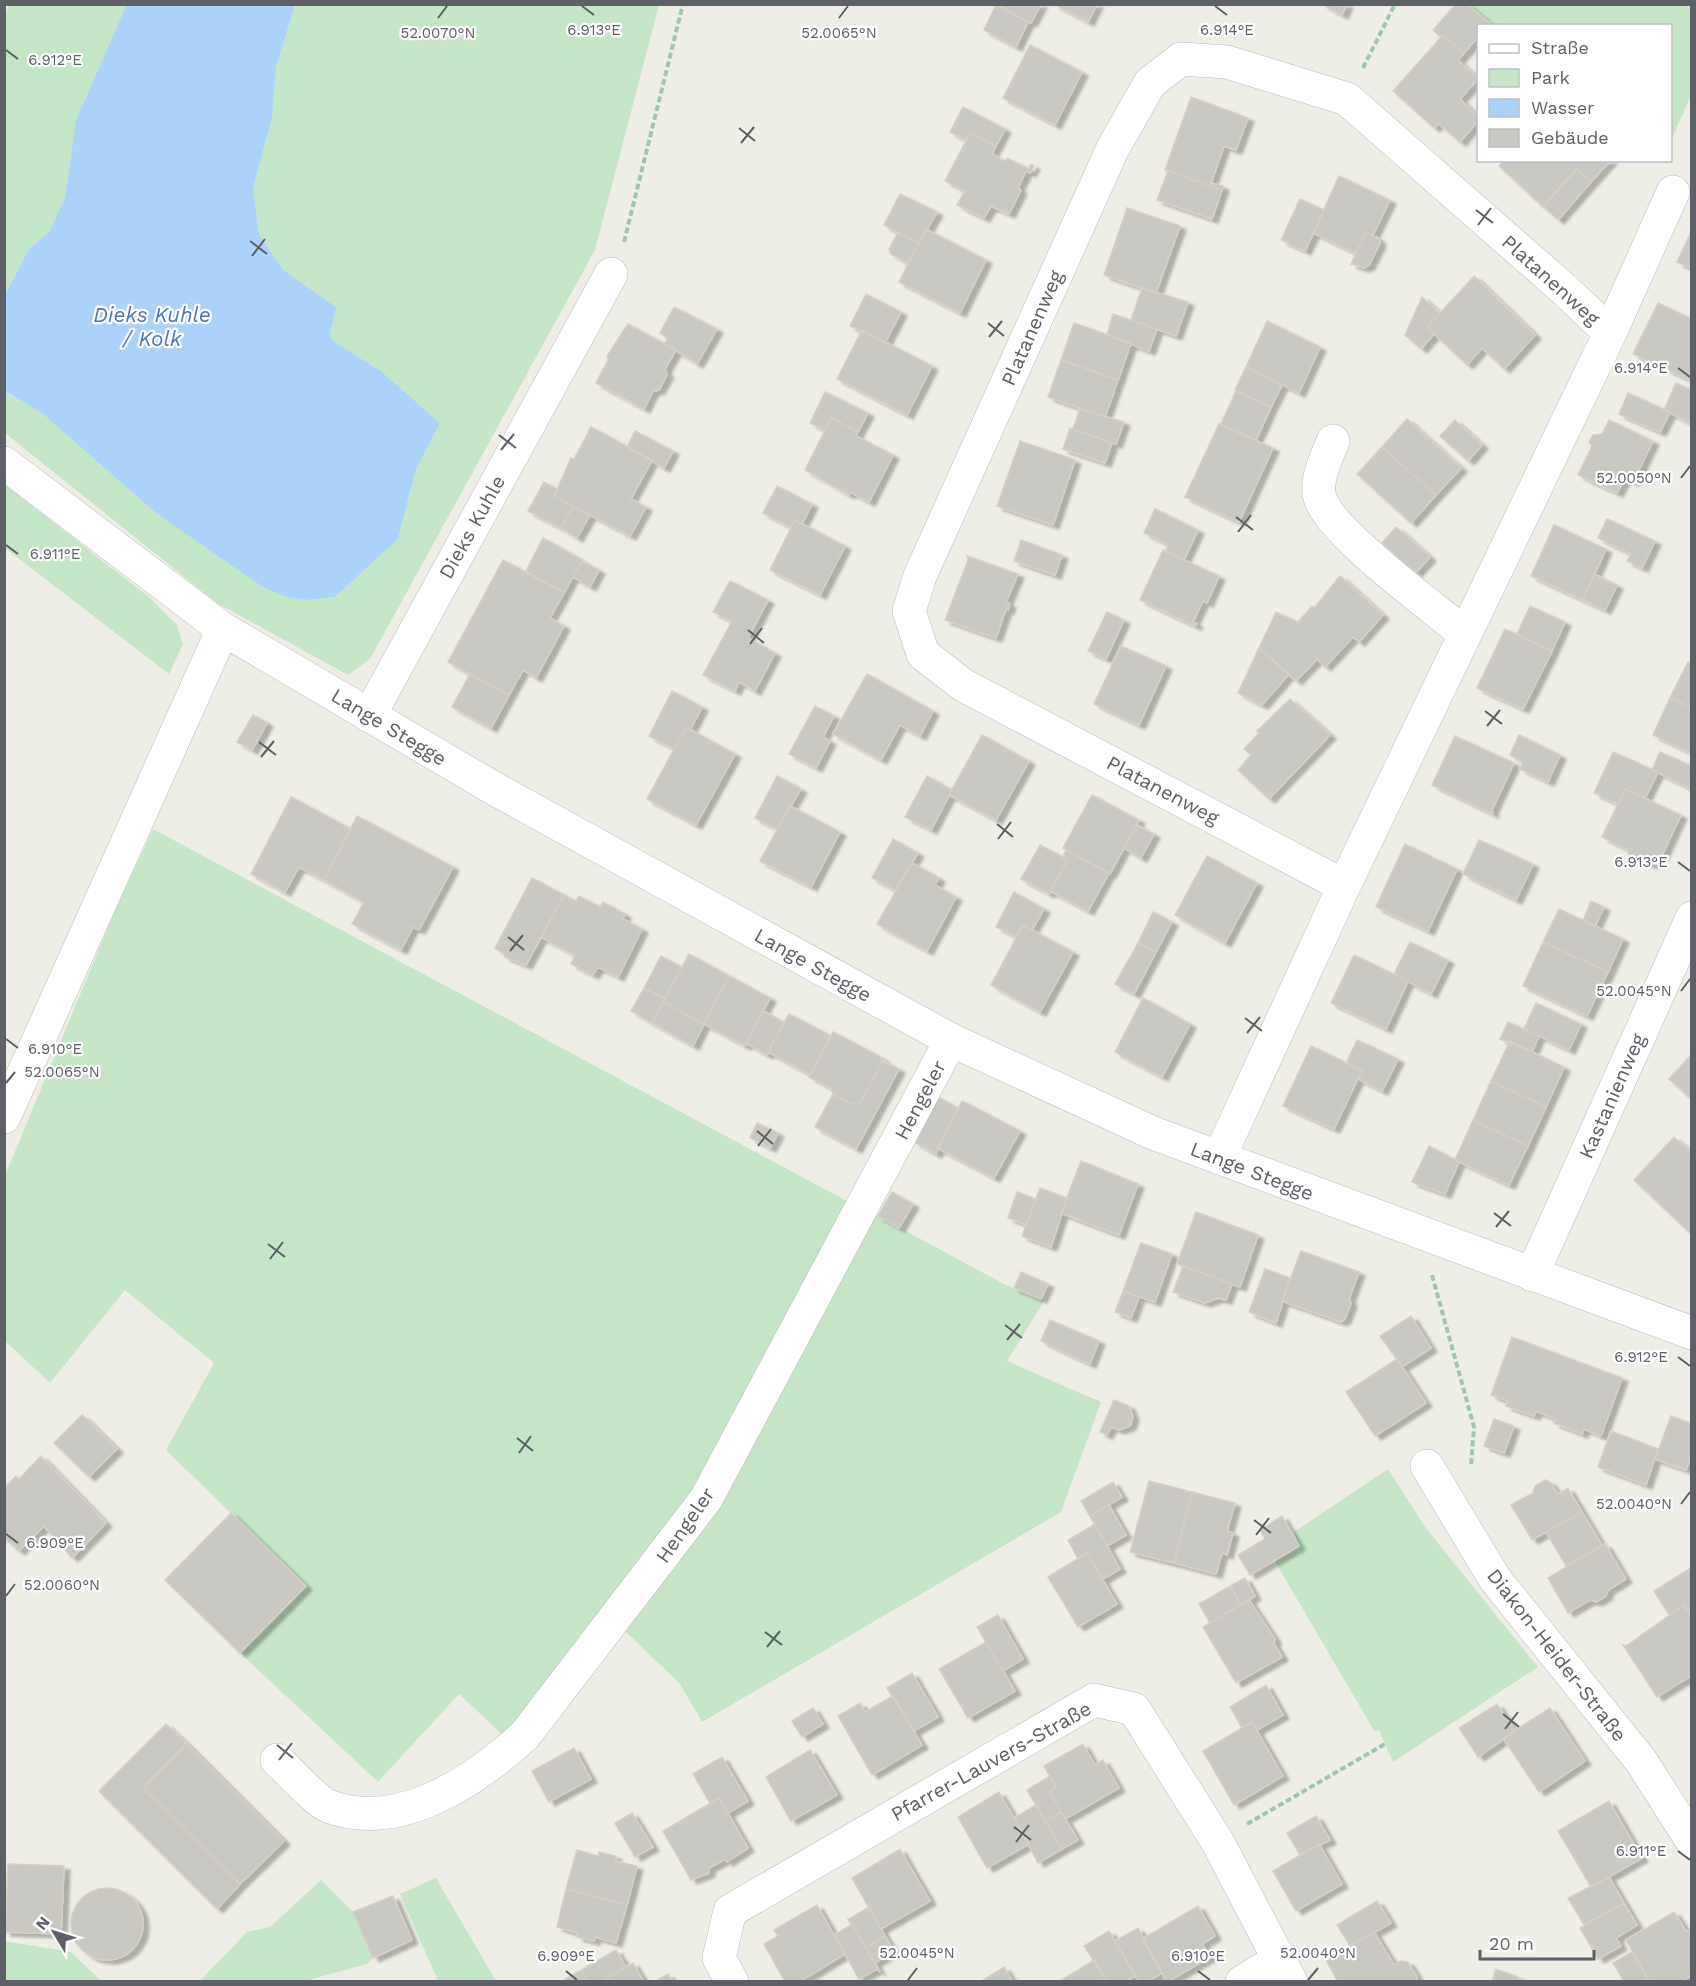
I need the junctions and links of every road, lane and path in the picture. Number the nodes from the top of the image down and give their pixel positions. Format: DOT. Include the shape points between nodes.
graph roads {
  1 [pos="683,4"];
  2 [pos="1395,4"];
  3 [pos="1347,99"];
  4 [pos="1672,192"];
  5 [pos="610,274"];
  6 [pos="1610,333"];
  7 [pos="1334,441"];
  8 [pos="4,463"];
  9 [pos="223,629"];
  10 [pos="1464,633"];
  11 [pos="369,716"];
  12 [pos="1344,886"];
  13 [pos="1692,918"];
  14 [pos="951,1040"];
  15 [pos="4,1117"];
  16 [pos="1219,1158"];
  17 [pos="1415,1232"];
  18 [pos="1532,1275"];
  19 [pos="1692,1333"];
  20 [pos="1427,1466"];
  21 [pos="1454,1509"];
  22 [pos="1385,1744"];
  23 [pos="278,1760"];
  24 [pos="1217,1841"];
  25 [pos="1692,1841"];
  26 [pos="1285,1971"];
  27 [pos="732,1982"];
  28 [pos="1242,1982"];
  1 -- 5 [label="path" via="625,239"];
  2 -- 3 [label="path"];
  3 -- 6 [label="street, Platanenweg"];
  3 -- 12 [label="street, Platanenweg" via="1227,62 1182,59 1150,83 1113,148 920,576 909,611 923,654 963,684"];
  4 -- 6 [label="street, Platanenweg"];
  5 -- 11 [label="street, Dieks Kuhle"];
  6 -- 10 [label="street, Platanenweg"];
  7 -- 10 [label="street" via="1320,473 1319,493 1329,517"];
  8 -- 9 [label="street, Lange Stegge"];
  9 -- 11 [label="street, Lange Stegge"];
  9 -- 15 [label="street"];
  10 -- 12 [label="street, Platanenweg"];
  11 -- 14 [label="street, Lange Stegge"];
  12 -- 16 [label="street, Platanenweg"];
  13 -- 18 [label="street, Kastanienweg"];
  14 -- 16 [label="street, Lange Stegge" via="1153,1134"];
  14 -- 23 [label="street, Hengeler" via="706,1499 525,1735 464,1783 415,1805 376,1814 327,1806"];
  16 -- 17 [label="street, Lange Stegge"];
  17 -- 18 [label="street, Lange Stegge"];
  17 -- 21 [label="path" via="1434,1279 1474,1427 1470,1474"];
  18 -- 19 [label="street, Lange Stegge"];
  20 -- 21 [label="street, Diakon-Heider-Straße"];
  21 -- 25 [label="street, Diakon-Heider-Straße" via="1495,1579 1641,1761"];
  22 -- 24 [label="path"];
  24 -- 26 [label="street, Pfarrer-Lauvers-Straße"];
  24 -- 27 [label="street, Pfarrer-Lauvers-Straße" via="1134,1709 1094,1700 729,1911 719,1958"];
  26 -- 28 [label="street, Pfarrer-Lauvers-Straße"];
}
